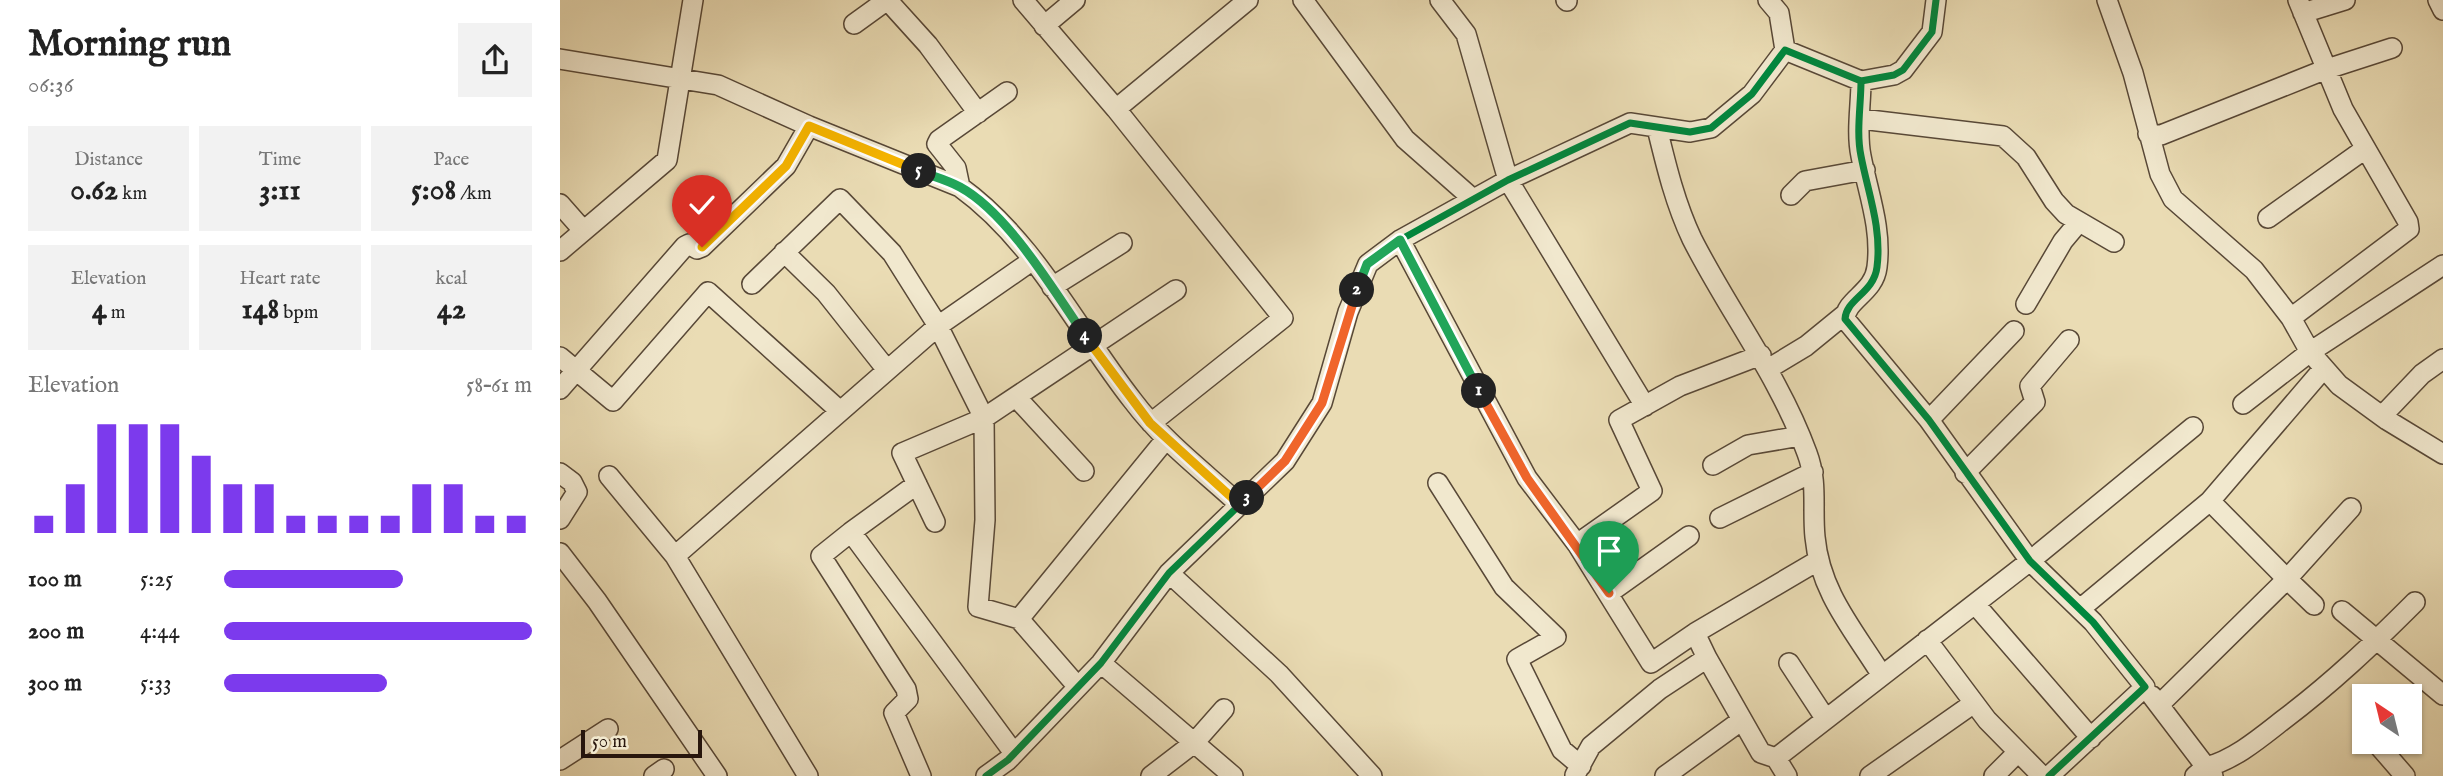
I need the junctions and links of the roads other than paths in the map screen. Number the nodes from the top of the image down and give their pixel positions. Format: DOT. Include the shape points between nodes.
graph roads {
  1 [pos="693,0"];
  2 [pos="1023,0"];
  3 [pos="1075,0"];
  4 [pos="1248,0"];
  5 [pos="1303,0"];
  6 [pos="1440,0"];
  7 [pos="1768,0"];
  8 [pos="1936,0"];
  9 [pos="2107,0"];
  10 [pos="2345,0"];
  11 [pos="2438,0"];
  12 [pos="2301,7"];
  13 [pos="2443,10"];
  14 [pos="854,24"];
  15 [pos="1044,26"];
  16 [pos="2392,48"];
  17 [pos="1785,50"];
  18 [pos="560,59"];
  19 [pos="2324,70"];
  20 [pos="681,78"];
  21 [pos="1861,81"];
  22 [pos="1007,92"];
  23 [pos="1116,109"];
  24 [pos="978,113"];
  25 [pos="1861,119"];
  26 [pos="809,126"];
  27 [pos="1657,128"];
  28 [pos="2148,134"];
  29 [pos="2365,149"];
  30 [pos="1865,170"];
  31 [pos="1508,180"];
  32 [pos="960,187"];
  33 [pos="1791,195"];
  34 [pos="1473,199"];
  35 [pos="560,204"];
  36 [pos="2268,218"];
  37 [pos="2079,222"];
  38 [pos="582,229"];
  39 [pos="1400,240"];
  40 [pos="2114,242"];
  41 [pos="1122,243"];
  42 [pos="560,251"];
  43 [pos="784,252"];
  44 [pos="1033,260"];
  45 [pos="2443,265"];
  46 [pos="752,284"];
  47 [pos="1052,287"];
  48 [pos="1176,290"];
  49 [pos="2025,304"];
  50 [pos="1844,315"];
  51 [pos="2291,318"];
  52 [pos="938,326"];
  53 [pos="2014,331"];
  54 [pos="2069,340"];
  55 [pos="1092,347"];
  56 [pos="2309,352"];
  57 [pos="560,357"];
  58 [pos="2443,359"];
  59 [pos="1765,362"];
  60 [pos="2324,368"];
  61 [pos="887,370"];
  62 [pos="576,371"];
  63 [pos="560,390"];
  64 [pos="1016,397"];
  65 [pos="2242,404"];
  66 [pos="1645,406"];
  67 [pos="841,411"];
  68 [pos="2382,416"];
  69 [pos="984,418"];
  70 [pos="1929,420"];
  71 [pos="1150,423"];
  72 [pos="2193,427"];
  73 [pos="1800,436"];
  74 [pos="1166,439"];
  75 [pos="2443,454"];
  76 [pos="1713,465"];
  77 [pos="1084,471"];
  78 [pos="1813,472"];
  79 [pos="560,473"];
  80 [pos="1965,473"];
  81 [pos="608,476"];
  82 [pos="1438,483"];
  83 [pos="917,484"];
  84 [pos="2210,501"];
  85 [pos="1240,505"];
  86 [pos="2351,508"];
  87 [pos="1720,518"];
  88 [pos="560,519"];
  89 [pos="935,522"];
  90 [pos="851,532"];
  91 [pos="1689,536"];
  92 [pos="1577,544"];
  93 [pos="560,553"];
  94 [pos="675,556"];
  95 [pos="1819,560"];
  96 [pos="2030,561"];
  97 [pos="1169,573"];
  98 [pos="2287,579"];
  99 [pos="1609,593"];
  100 [pos="2414,601"];
  101 [pos="1975,604"];
  102 [pos="2314,605"];
  103 [pos="2080,609"];
  104 [pos="2342,611"];
  105 [pos="1019,619"];
  106 [pos="1695,633"];
  107 [pos="1927,640"];
  108 [pos="2376,641"];
  109 [pos="1707,658"];
  110 [pos="1101,663"];
  111 [pos="1789,663"];
  112 [pos="1881,674"];
  113 [pos="1078,687"];
  114 [pos="2145,687"];
  115 [pos="2443,695"];
  116 [pos="1974,703"];
  117 [pos="2159,705"];
  118 [pos="1224,709"];
  119 [pos="1825,718"];
  120 [pos="1742,720"];
  121 [pos="608,729"];
  122 [pos="2091,738"];
  123 [pos="1194,743"];
  124 [pos="2018,752"];
  125 [pos="1014,753"];
  126 [pos="2386,754"];
  127 [pos="1776,758"];
  128 [pos="560,760"];
  129 [pos="1578,771"];
  130 [pos="1880,773"];
  131 [pos="2205,773"];
  132 [pos="717,776"];
  133 [pos="808,776"];
  134 [pos="921,776"];
  135 [pos="986,776"];
  136 [pos="1150,776"];
  137 [pos="1233,776"];
  138 [pos="1372,776"];
  139 [pos="1665,776"];
  140 [pos="1787,776"];
  141 [pos="1994,776"];
  142 [pos="2042,776"];
  143 [pos="2049,776"];
  144 [pos="2405,776"];
  1 -- 20 [label="street"];
  2 -- 15 [label="street"];
  3 -- 15 [label="street"];
  4 -- 23 [label="street"];
  5 -- 34 [label="street" via="1405,139"];
  6 -- 31 [label="street" via="1466,34"];
  7 -- 17 [label="street" via="1779,13"];
  8 -- 21 [label="street" via="1932,32 1903,70"];
  9 -- 28 [label="street"];
  10 -- 12 [label="street"];
  11 -- 13 [label="street"];
  12 -- 19 [label="street"];
  14 -- 24 [label="street" via="883,3 890,3"];
  15 -- 23 [label="street"];
  16 -- 19 [label="street"];
  17 -- 21 [label="street"];
  17 -- 27 [label="street" via="1752,94 1711,128 1690,132"];
  18 -- 20 [label="street"];
  19 -- 28 [label="street" via="2161,135"];
  19 -- 29 [label="street"];
  20 -- 26 [label="street" via="718,85"];
  20 -- 38 [label="street" via="667,160"];
  21 -- 25 [label="street"];
  22 -- 24 [label="street"];
  23 -- 71 [label="street" via="1283,318"];
  24 -- 32 [label="street" via="937,144 956,168"];
  25 -- 30 [label="street" via="1860,153"];
  25 -- 37 [label="street" via="2003,136 2026,157 2054,201"];
  26 -- 32 [label="street"];
  26 -- 62 [label="street" via="786,166 702,247 685,246"];
  27 -- 31 [label="street" via="1630,123"];
  27 -- 59 [label="street" via="1693,240"];
  28 -- 51 [label="street" via="2173,199 2254,270"];
  29 -- 36 [label="street"];
  29 -- 51 [label="street" via="2409,229"];
  30 -- 33 [label="street" via="1805,181"];
  30 -- 50 [label="street" via="1874,208 1878,265 1875,282"];
  31 -- 34 [label="street"];
  31 -- 66 [label="street"];
  32 -- 44 [label="street" via="979,201"];
  34 -- 39 [label="street"];
  35 -- 38 [label="street"];
  37 -- 40 [label="street"];
  37 -- 49 [label="street"];
  38 -- 42 [label="street"];
  39 -- 85 [label="street" via="1367,264 1322,403 1285,461"];
  39 -- 92 [label="street" via="1527,478"];
  41 -- 47 [label="street"];
  43 -- 46 [label="street"];
  43 -- 52 [label="street" via="836,201 844,201 892,253"];
  43 -- 61 [label="street" via="826,293"];
  44 -- 47 [label="street"];
  44 -- 52 [label="street"];
  45 -- 56 [label="street"];
  47 -- 55 [label="street"];
  48 -- 55 [label="street"];
  50 -- 59 [label="street" via="1805,346"];
  50 -- 70 [label="street"];
  51 -- 56 [label="street"];
  52 -- 61 [label="street"];
  52 -- 69 [label="street"];
  53 -- 70 [label="street"];
  54 -- 80 [label="street" via="2031,386 2035,402"];
  55 -- 64 [label="street"];
  55 -- 71 [label="street"];
  56 -- 60 [label="street"];
  56 -- 65 [label="street"];
  57 -- 62 [label="street"];
  58 -- 68 [label="street"];
  59 -- 66 [label="street" via="1680,386"];
  59 -- 73 [label="street"];
  60 -- 68 [label="street" via="2339,385"];
  60 -- 84 [label="street"];
  61 -- 67 [label="street"];
  62 -- 63 [label="street"];
  62 -- 67 [label="street" via="614,401 708,292"];
  64 -- 69 [label="street"];
  64 -- 77 [label="street"];
  66 -- 92 [label="street" via="1619,420 1652,491"];
  67 -- 94 [label="street"];
  68 -- 75 [label="street"];
  69 -- 83 [label="street" via="902,453"];
  69 -- 105 [label="street" via="985,520 978,607"];
  70 -- 80 [label="street"];
  71 -- 74 [label="street"];
  72 -- 96 [label="street"];
  73 -- 76 [label="street" via="1748,445"];
  73 -- 78 [label="street"];
  74 -- 85 [label="street"];
  74 -- 105 [label="street"];
  78 -- 87 [label="street"];
  78 -- 95 [label="street"];
  79 -- 88 [label="street" via="577,492"];
  80 -- 96 [label="street"];
  81 -- 94 [label="street"];
  82 -- 129 [label="street" via="1504,587 1556,637 1517,659 1562,750"];
  83 -- 89 [label="street"];
  83 -- 90 [label="street"];
  84 -- 98 [label="street"];
  84 -- 103 [label="street"];
  85 -- 97 [label="street"];
  86 -- 98 [label="street"];
  90 -- 125 [label="street"];
  90 -- 134 [label="street" via="821,555 906,689 908,699 894,713"];
  91 -- 99 [label="street"];
  92 -- 99 [label="street"];
  93 -- 132 [label="street"];
  94 -- 133 [label="street"];
  95 -- 106 [label="street"];
  95 -- 112 [label="street" via="1832,601"];
  96 -- 101 [label="street"];
  96 -- 103 [label="street"];
  97 -- 110 [label="street"];
  97 -- 138 [label="street" via="1279,674"];
  98 -- 102 [label="street"];
  98 -- 117 [label="street"];
  99 -- 106 [label="street" via="1651,663"];
  100 -- 108 [label="street"];
  101 -- 107 [label="street"];
  101 -- 122 [label="street"];
  103 -- 114 [label="street"];
  104 -- 108 [label="street"];
  105 -- 113 [label="street"];
  106 -- 109 [label="street"];
  107 -- 112 [label="street"];
  107 -- 116 [label="street"];
  108 -- 115 [label="street"];
  108 -- 131 [label="street" via="2340,677"];
  109 -- 120 [label="street"];
  109 -- 129 [label="street" via="1660,688 1591,746"];
  110 -- 113 [label="street"];
  110 -- 123 [label="street"];
  111 -- 119 [label="street"];
  112 -- 119 [label="street"];
  113 -- 125 [label="street"];
  114 -- 117 [label="street"];
  114 -- 122 [label="street"];
  116 -- 124 [label="street"];
  116 -- 130 [label="street"];
  117 -- 131 [label="street"];
  118 -- 123 [label="street"];
  119 -- 127 [label="street"];
  120 -- 127 [label="street" via="1761,753"];
  120 -- 139 [label="street"];
  121 -- 128 [label="street"];
  122 -- 143 [label="street"];
  123 -- 136 [label="street"];
  123 -- 137 [label="street"];
  124 -- 141 [label="street"];
  124 -- 142 [label="street"];
  125 -- 135 [label="street"];
  126 -- 144 [label="street"];
  127 -- 140 [label="street"];
}
